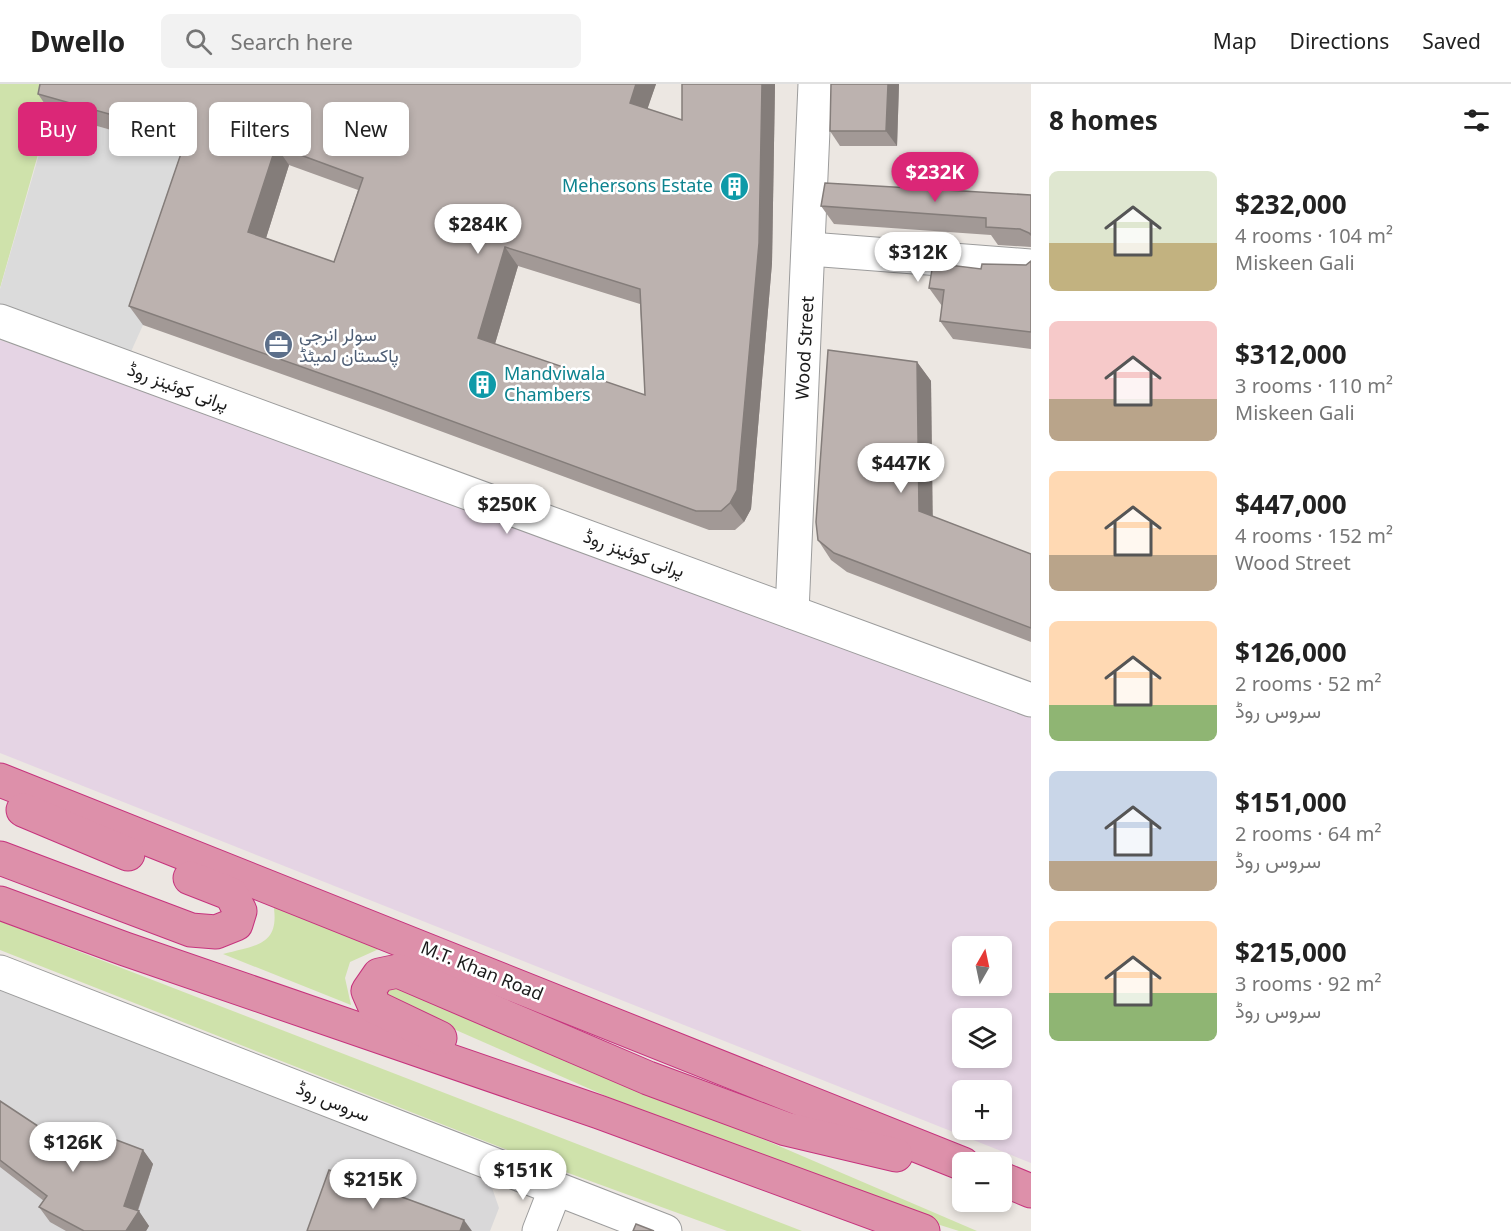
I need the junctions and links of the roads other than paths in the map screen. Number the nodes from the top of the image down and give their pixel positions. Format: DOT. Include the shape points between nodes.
graph roads {
  1 [pos="815,84"];
  2 [pos="810,249"];
  3 [pos="1031,266"];
  4 [pos="0,321"];
  5 [pos="792,612"];
  6 [pos="1031,700"];
  7 [pos="0,780"];
  8 [pos="0,799"];
  9 [pos="0,858"];
  10 [pos="0,903"];
  11 [pos="0,972"];
  12 [pos="599,1112"];
  13 [pos="952,1160"];
  14 [pos="952,1168"];
  15 [pos="555,1190"];
  16 [pos="539,1231"];
  17 [pos="665,1231"];
  18 [pos="923,1231"];
  1 -- 2 [label="street, Wood Street"];
  2 -- 3 [label="street"];
  2 -- 5 [label="street, Wood Street"];
  4 -- 5 [label="street, پرانی کوئینز روڈ"];
  5 -- 6 [label="street, پرانی کوئینز روڈ"];
  7 -- 13 [label="highway, M.T. Khan Road"];
  8 -- 9 [label="highway" via="67,830 231,894 240,911 236,924 216,932 191,930"];
  10 -- 12 [label="highway"];
  11 -- 15 [label="street, سروس روڈ"];
  12 -- 14 [label="highway" via="375,1007 368,991 379,975 398,972 648,1077 786,1129"];
  12 -- 18 [label="highway"];
  15 -- 16 [label="street"];
  15 -- 17 [label="street, سروس روڈ"];
}
